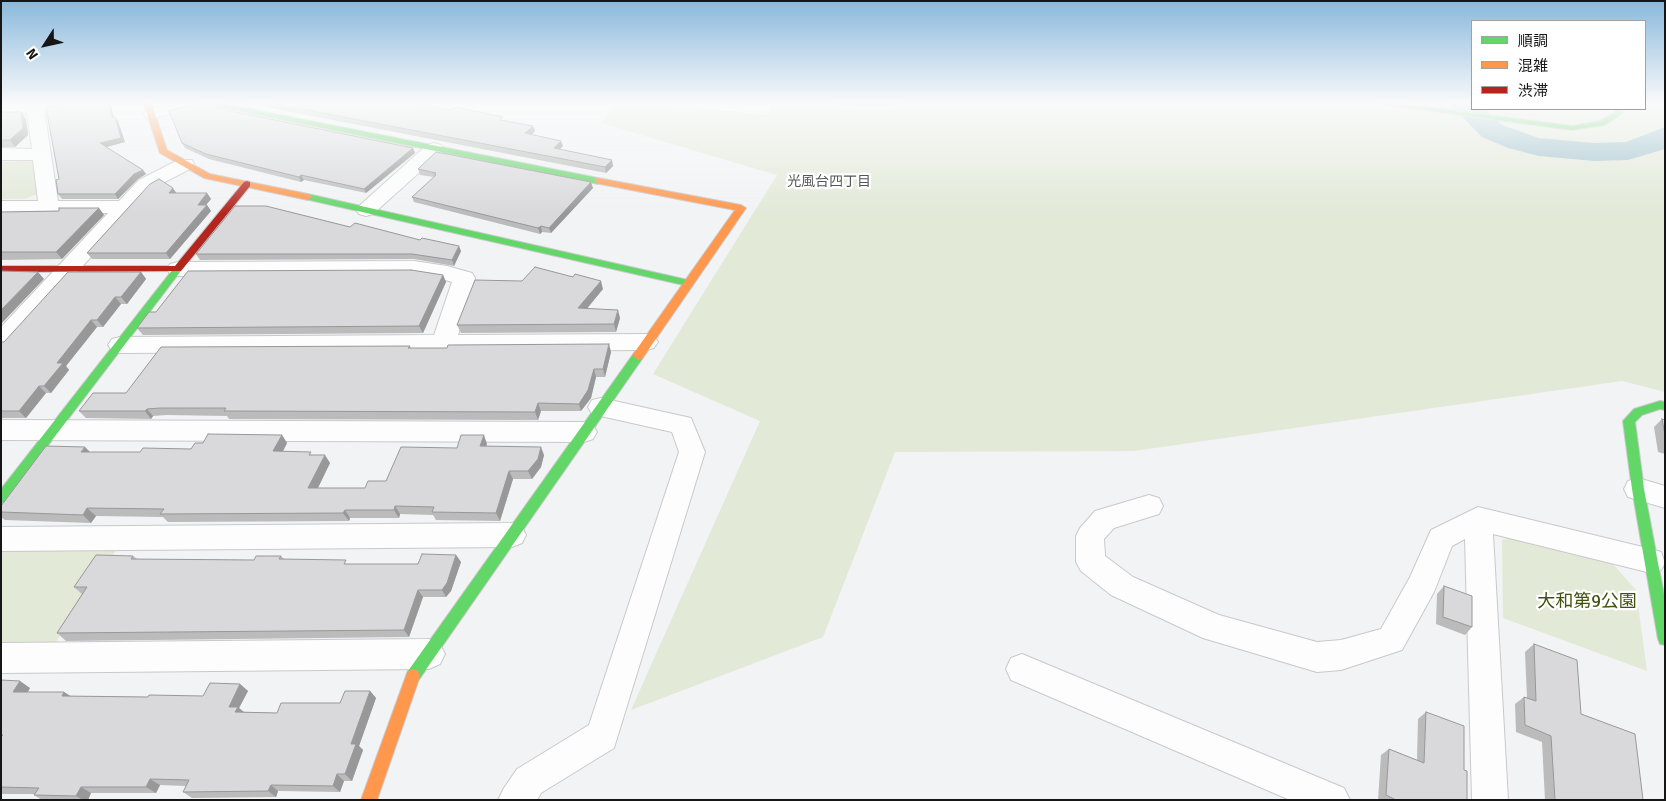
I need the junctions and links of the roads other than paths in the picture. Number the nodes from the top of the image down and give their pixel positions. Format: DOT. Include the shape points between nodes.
graph roads {
  1 [pos="40,139"];
  2 [pos="159,139"];
  3 [pos="387,139"];
  4 [pos="434,149"];
  5 [pos="1,154"];
  6 [pos="41,154"];
  7 [pos="185,164"];
  8 [pos="248,184"];
  9 [pos="1,207"];
  10 [pos="49,207"];
  11 [pos="124,207"];
  12 [pos="366,210"];
  13 [pos="1,269"];
  14 [pos="68,269"];
  15 [pos="178,269"];
  16 [pos="688,283"];
  17 [pos="1,342"];
  18 [pos="444,342"];
  19 [pos="646,342"];
  20 [pos="120,346"];
  21 [pos="1665,406"];
  22 [pos="601,407"];
  23 [pos="1,430"];
  24 [pos="54,430"];
  25 [pos="584,432"];
  26 [pos="1638,489"];
  27 [pos="1665,497"];
  28 [pos="1,498"];
  29 [pos="1149,506"];
  30 [pos="1478,519"];
  31 [pos="512,535"];
  32 [pos="1,539"];
  33 [pos="1651,561"];
  34 [pos="1665,639"];
  35 [pos="429,654"];
  36 [pos="1,658"];
  37 [pos="1022,669"];
  38 [pos="1328,799"];
  39 [pos="370,800"];
  40 [pos="516,800"];
  41 [pos="1490,800"];
  1 -- 6 [label="street"];
  2 -- 7 [label="main road" via="163,152"];
  3 -- 4 [label="main road"];
  4 -- 12 [label="street"];
  4 -- 16 [label="main road" via="741,208"];
  5 -- 6 [label="street"];
  6 -- 10 [label="street"];
  7 -- 8 [label="main road" via="207,176"];
  7 -- 11 [label="street" via="146,184"];
  8 -- 12 [label="main road"];
  8 -- 15 [label="main road"];
  9 -- 10 [label="street"];
  10 -- 11 [label="street"];
  11 -- 14 [label="street"];
  12 -- 16 [label="main road"];
  13 -- 14 [label="main road"];
  14 -- 15 [label="main road"];
  14 -- 17 [label="street"];
  15 -- 18 [label="street" via="414,268 439,271 464,278"];
  15 -- 20 [label="main road"];
  16 -- 19 [label="main road"];
  18 -- 19 [label="street"];
  18 -- 20 [label="street"];
  19 -- 22 [label="main road"];
  20 -- 24 [label="main road"];
  21 -- 26 [label="main road" via="1638,412 1629,421"];
  22 -- 25 [label="main road"];
  22 -- 40 [label="street" via="682,425 692,452 602,736 529,781"];
  23 -- 24 [label="street"];
  24 -- 25 [label="street"];
  24 -- 28 [label="main road"];
  25 -- 31 [label="main road"];
  26 -- 27 [label="street"];
  26 -- 33 [label="main road"];
  29 -- 30 [label="street" via="1105,519 1090,536 1091,562 1122,586 1214,628 1317,657 1341,655 1391,640 1423,583 1441,538"];
  30 -- 33 [label="street"];
  30 -- 41 [label="street"];
  31 -- 32 [label="street"];
  31 -- 35 [label="main road"];
  33 -- 34 [label="main road"];
  35 -- 36 [label="street"];
  35 -- 39 [label="main road" via="410,681"];
  37 -- 38 [label="street"];
}
